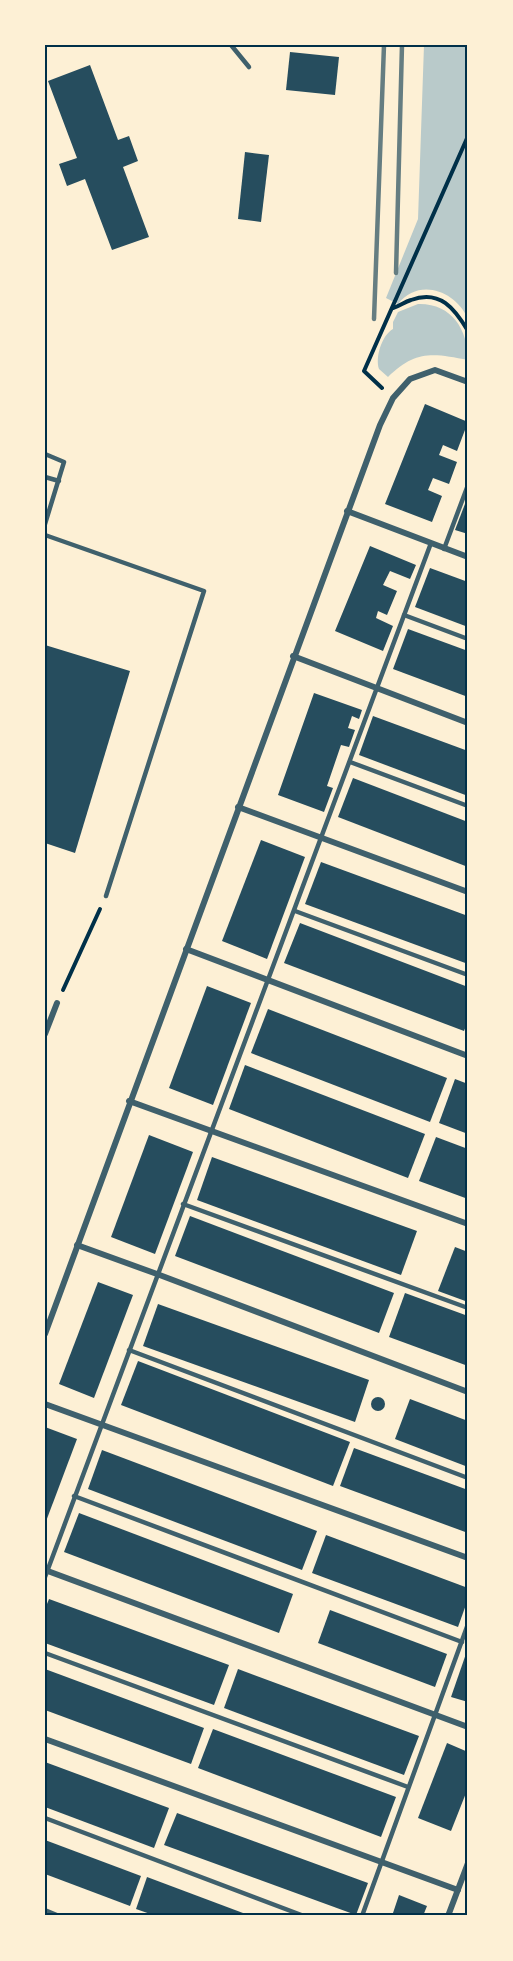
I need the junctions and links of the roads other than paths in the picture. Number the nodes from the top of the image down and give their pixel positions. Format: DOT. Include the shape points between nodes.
graph roads {
  1 [pos="231,45"];
  2 [pos="249,67"];
  3 [pos="468,382"];
  4 [pos="45,454"];
  5 [pos="45,477"];
  6 [pos="58,481"];
  7 [pos="468,485"];
  8 [pos="347,511"];
  9 [pos="45,524"];
  10 [pos="45,535"];
  11 [pos="431,543"];
  12 [pos="444,549"];
  13 [pos="468,557"];
  14 [pos="404,615"];
  15 [pos="468,639"];
  16 [pos="293,656"];
  17 [pos="376,688"];
  18 [pos="468,723"];
  19 [pos="350,762"];
  20 [pos="468,806"];
  21 [pos="238,807"];
  22 [pos="322,838"];
  23 [pos="468,892"];
  24 [pos="106,896"];
  25 [pos="295,911"];
  26 [pos="186,949"];
  27 [pos="468,975"];
  28 [pos="269,980"];
  29 [pos="57,1003"];
  30 [pos="45,1034"];
  31 [pos="468,1056"];
  32 [pos="129,1101"];
  33 [pos="211,1130"];
  34 [pos="183,1204"];
  35 [pos="468,1224"];
  36 [pos="77,1245"];
  37 [pos="157,1274"];
  38 [pos="468,1308"];
  39 [pos="45,1334"];
  40 [pos="129,1350"];
  41 [pos="468,1392"];
  42 [pos="45,1404"];
  43 [pos="101,1424"];
  44 [pos="468,1478"];
  45 [pos="75,1496"];
  46 [pos="468,1558"];
  47 [pos="46,1573"];
  48 [pos="468,1624"];
  49 [pos="462,1642"];
  50 [pos="45,1653"];
  51 [pos="434,1714"];
  52 [pos="468,1727"];
  53 [pos="45,1739"];
  54 [pos="408,1787"];
  55 [pos="45,1818"];
  56 [pos="382,1863"];
  57 [pos="468,1863"];
  58 [pos="458,1890"];
  59 [pos="45,1911"];
  60 [pos="57,1916"];
  61 [pos="304,1916"];
  62 [pos="362,1916"];
  63 [pos="448,1916"];
  1 -- 2 [label="lane"];
  3 -- 8 [label="street" via="435,370 410,379 393,398 380,424"];
  4 -- 6 [label="lane" via="64,462"];
  5 -- 6 [label="lane"];
  6 -- 9 [label="lane"];
  7 -- 12 [label="lane"];
  8 -- 11 [label="street"];
  8 -- 16 [label="street"];
  10 -- 24 [label="lane" via="204,591"];
  11 -- 12 [label="street"];
  11 -- 14 [label="lane"];
  12 -- 13 [label="street"];
  14 -- 15 [label="lane"];
  14 -- 17 [label="lane"];
  16 -- 17 [label="street"];
  16 -- 21 [label="street"];
  17 -- 18 [label="street"];
  17 -- 19 [label="lane"];
  19 -- 20 [label="lane"];
  19 -- 22 [label="lane"];
  21 -- 22 [label="street"];
  21 -- 26 [label="street"];
  22 -- 23 [label="street"];
  22 -- 25 [label="lane"];
  25 -- 27 [label="lane"];
  25 -- 28 [label="lane"];
  26 -- 28 [label="street"];
  26 -- 32 [label="street"];
  28 -- 31 [label="street"];
  28 -- 33 [label="lane"];
  29 -- 30 [label="street"];
  32 -- 33 [label="street"];
  32 -- 36 [label="street"];
  33 -- 34 [label="lane"];
  33 -- 35 [label="street"];
  34 -- 37 [label="lane"];
  34 -- 38 [label="lane"];
  36 -- 37 [label="street"];
  36 -- 39 [label="street"];
  37 -- 40 [label="lane"];
  37 -- 41 [label="street"];
  40 -- 43 [label="lane"];
  40 -- 44 [label="lane"];
  42 -- 43 [label="street"];
  43 -- 45 [label="lane"];
  43 -- 46 [label="street"];
  45 -- 47 [label="lane"];
  45 -- 49 [label="lane"];
  47 -- 51 [label="street"];
  48 -- 49 [label="lane"];
  49 -- 51 [label="lane"];
  50 -- 54 [label="lane"];
  51 -- 52 [label="street"];
  51 -- 54 [label="lane"];
  53 -- 56 [label="street"];
  54 -- 56 [label="lane"];
  55 -- 61 [label="lane"];
  56 -- 58 [label="street"];
  56 -- 62 [label="lane"];
  57 -- 58 [label="street"];
  58 -- 63 [label="street"];
  59 -- 60 [label="street"];
}
